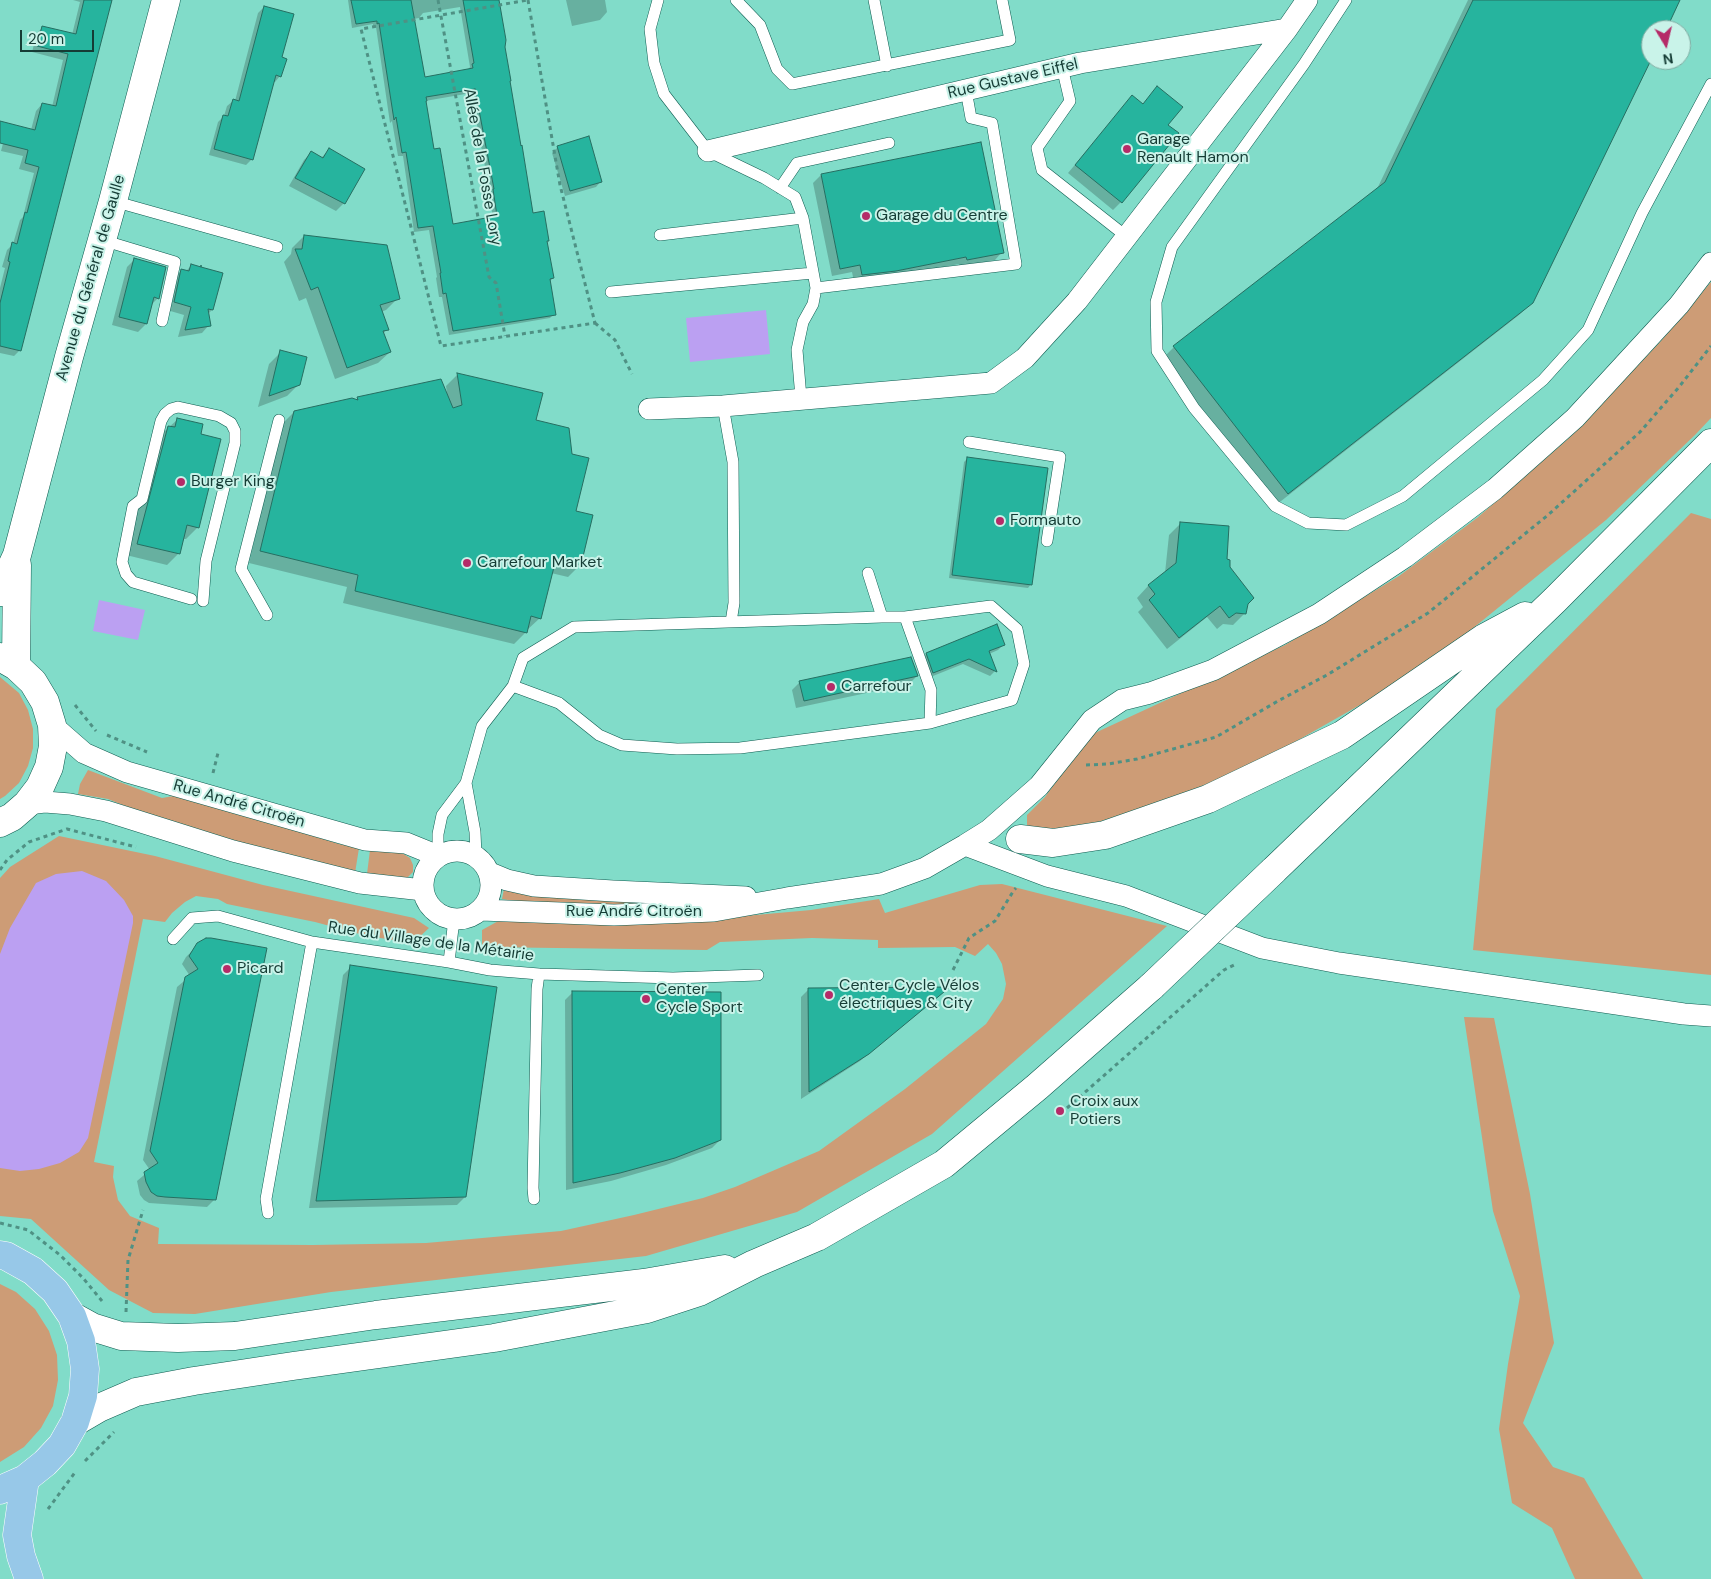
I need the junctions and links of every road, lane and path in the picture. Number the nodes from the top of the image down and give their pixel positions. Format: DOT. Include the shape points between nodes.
graph roads {
  1 [pos="166,0"];
  2 [pos="438,0"];
  3 [pos="658,0"];
  4 [pos="736,0"];
  5 [pos="874,0"];
  6 [pos="1002,0"];
  7 [pos="1307,0"];
  8 [pos="1346,0"];
  9 [pos="441,16"];
  10 [pos="1287,29"];
  11 [pos="887,66"];
  12 [pos="1062,67"];
  13 [pos="1711,84"];
  14 [pos="966,90"];
  15 [pos="889,144"];
  16 [pos="708,151"];
  17 [pos="780,188"];
  18 [pos="114,201"];
  19 [pos="803,218"];
  20 [pos="660,235"];
  21 [pos="1127,237"];
  22 [pos="102,240"];
  23 [pos="277,247"];
  24 [pos="1711,263"];
  25 [pos="813,273"];
  26 [pos="816,288"];
  27 [pos="611,292"];
  28 [pos="162,321"];
  29 [pos="595,322"];
  30 [pos="505,336"];
  31 [pos="1711,346"];
  32 [pos="632,374"];
  33 [pos="801,398"];
  34 [pos="723,406"];
  35 [pos="649,409"];
  36 [pos="279,420"];
  37 [pos="969,442"];
  38 [pos="1711,443"];
  39 [pos="1047,541"];
  40 [pos="17,555"];
  41 [pos="868,573"];
  42 [pos="0,592"];
  43 [pos="197,600"];
  44 [pos="1555,600"];
  45 [pos="267,616"];
  46 [pos="882,617"];
  47 [pos="905,617"];
  48 [pos="731,622"];
  49 [pos="8,661"];
  50 [pos="513,686"];
  51 [pos="930,723"];
  52 [pos="52,724"];
  53 [pos="106,735"];
  54 [pos="150,753"];
  55 [pos="218,753"];
  56 [pos="1085,765"];
  57 [pos="204,772"];
  58 [pos="466,783"];
  59 [pos="28,804"];
  60 [pos="0,823"];
  61 [pos="67,830"];
  62 [pos="988,830"];
  63 [pos="1020,839"];
  64 [pos="965,845"];
  65 [pos="438,856"];
  66 [pos="476,856"];
  67 [pos="0,870"];
  68 [pos="490,874"];
  69 [pos="1047,876"];
  70 [pos="423,890"];
  71 [pos="787,898"];
  72 [pos="481,910"];
  73 [pos="454,919"];
  74 [pos="173,939"];
  75 [pos="312,942"];
  76 [pos="1262,948"];
  77 [pos="449,962"];
  78 [pos="953,970"];
  79 [pos="539,974"];
  80 [pos="758,975"];
  81 [pos="1711,1016"];
  82 [pos="1068,1108"];
  83 [pos="534,1199"];
  84 [pos="143,1210"];
  85 [pos="268,1213"];
  86 [pos="0,1254"];
  87 [pos="754,1264"];
  88 [pos="125,1314"];
  89 [pos="72,1316"];
  90 [pos="74,1422"];
  91 [pos="25,1478"];
  92 [pos="0,1490"];
  93 [pos="30,1579"];
  1 -- 18 [label="main road, Avenue du Général de Gaulle"];
  2 -- 9 [label="path, Allée de la Fosse Lory"];
  3 -- 16 [label="lane" via="650,29 654,63 664,94"];
  4 -- 11 [label="lane" via="760,25 777,69 792,84"];
  5 -- 11 [label="lane"];
  6 -- 11 [label="lane" via="1010,40"];
  7 -- 10 [label="street"];
  8 -- 13 [label="lane" via="1304,64 1172,247 1156,302 1157,351 1194,408 1275,506 1308,523 1346,525 1403,496 1550,373 1588,330 1642,213"];
  9 -- 29 [label="path" via="528,0 560,185"];
  9 -- 30 [label="path, Allée de la Fosse Lory" via="489,277 496,283"];
  9 -- 30 [label="path" via="361,30 441,346"];
  10 -- 12 [label="street, Rue Gustave Eiffel"];
  10 -- 21 [label="street"];
  12 -- 14 [label="street, Rue Gustave Eiffel"];
  12 -- 21 [label="lane" via="1070,101 1038,148 1042,170"];
  14 -- 16 [label="street, Rue Gustave Eiffel"];
  14 -- 26 [label="lane" via="971,118 992,123 1016,264"];
  15 -- 17 [label="lane" via="797,163"];
  16 -- 17 [label="lane"];
  17 -- 19 [label="lane" via="794,197"];
  18 -- 22 [label="main road, Avenue du Général de Gaulle"];
  18 -- 23 [label="lane"];
  19 -- 20 [label="lane"];
  19 -- 25 [label="lane"];
  21 -- 33 [label="street" via="1044,337 1024,358 991,383"];
  22 -- 28 [label="lane" via="175,262"];
  22 -- 40 [label="main road, Avenue du Général de Gaulle"];
  24 -- 62 [label="street, Rue André Citroën" via="1679,305 1576,418 1495,489 1405,557 1319,614 1213,670 1122,700 1092,720 1039,786"];
  25 -- 26 [label="lane"];
  25 -- 27 [label="lane"];
  26 -- 33 [label="lane" via="813,304 802,322 797,350"];
  29 -- 30 [label="path"];
  29 -- 32 [label="path" via="615,340"];
  31 -- 56 [label="path" via="1640,432 1510,548 1428,613 1327,675 1216,736 1137,759"];
  33 -- 34 [label="street"];
  34 -- 35 [label="street"];
  34 -- 48 [label="lane" via="732,462 734,603"];
  36 -- 45 [label="lane" via="241,569"];
  37 -- 39 [label="lane" via="1060,457"];
  38 -- 44 [label="main road"];
  40 -- 42 [label="main road, Avenue du Général de Gaulle"];
  40 -- 49 [label="main road, Avenue du Général de Gaulle"];
  41 -- 46 [label="lane"];
  43 -- 43 [label="lane" via="235,443 235,431 231,423 219,416 178,407 171,409 161,421 142,499 133,506 122,562 133,582"];
  44 -- 63 [label="main road" via="1484,638 1342,735 1208,799 1105,835 1053,843"];
  44 -- 87 [label="main road, bridge" via="1152,986 1037,1087 944,1164 817,1237"];
  46 -- 47 [label="lane"];
  46 -- 48 [label="lane"];
  47 -- 51 [label="lane" via="931,690"];
  47 -- 51 [label="lane" via="991,606 1017,629 1024,664 1012,700"];
  48 -- 50 [label="lane" via="574,627 523,658"];
  49 -- 52 [label="main road" via="33,682 45,702"];
  50 -- 51 [label="lane" via="559,703 599,735 622,745 677,749 740,748"];
  50 -- 58 [label="lane" via="482,726"];
  52 -- 59 [label="main road" via="53,746 49,767"];
  52 -- 65 [label="street, Rue André Citroën" via="84,752 127,772 365,840 406,843"];
  53 -- 54 [label="path"];
  55 -- 57 [label="path" via="213,774"];
  58 -- 65 [label="lane" via="442,816"];
  58 -- 66 [label="lane"];
  59 -- 60 [label="main road"];
  59 -- 70 [label="street" via="70,804 106,811 233,851 360,882"];
  61 -- 67 [label="path" via="29,842"];
  62 -- 63 [label="street"];
  62 -- 64 [label="street, Rue André Citroën"];
  63 -- 69 [label="street" via="1023,849"];
  64 -- 69 [label="street"];
  64 -- 71 [label="street, Rue André Citroën" via="926,868 881,884"];
  65 -- 66 [label="street" via="457,850"];
  65 -- 70 [label="street" via="425,871"];
  66 -- 68 [label="street"];
  68 -- 71 [label="street, Rue André Citroën" via="534,886"];
  68 -- 72 [label="street" via="491,893"];
  69 -- 76 [label="street" via="1126,896"];
  69 -- 78 [label="path" via="1014,890 994,921 969,938"];
  70 -- 73 [label="street" via="434,910"];
  71 -- 72 [label="street, Rue André Citroën" via="714,912 614,915"];
  72 -- 73 [label="street"];
  73 -- 77 [label="lane"];
  74 -- 75 [label="lane, Rue du Village de la Métairie" via="192,918 218,916"];
  75 -- 77 [label="lane, Rue du Village de la Métairie"];
  75 -- 85 [label="lane" via="266,1199"];
  76 -- 81 [label="street" via="1339,963"];
  76 -- 82 [label="path" via="1224,970"];
  77 -- 79 [label="lane, Rue du Village de la Métairie" via="490,970"];
  79 -- 80 [label="lane, Rue du Village de la Métairie" via="673,978"];
  79 -- 83 [label="lane"];
  84 -- 88 [label="path" via="128,1260"];
  86 -- 89 [label="main road" via="33,1271 55,1290"];
  87 -- 89 [label="main road" via="644,1283 376,1315 235,1336 121,1336 92,1327"];
  87 -- 90 [label="main road" via="700,1292 647,1309 494,1338 136,1392"];
  89 -- 90 [label="main road" via="81,1341 85,1369 83,1396"];
  90 -- 91 [label="main road" via="62,1445"];
  91 -- 92 [label="main road"];
  91 -- 93 [label="main road" via="17,1535"];
}
